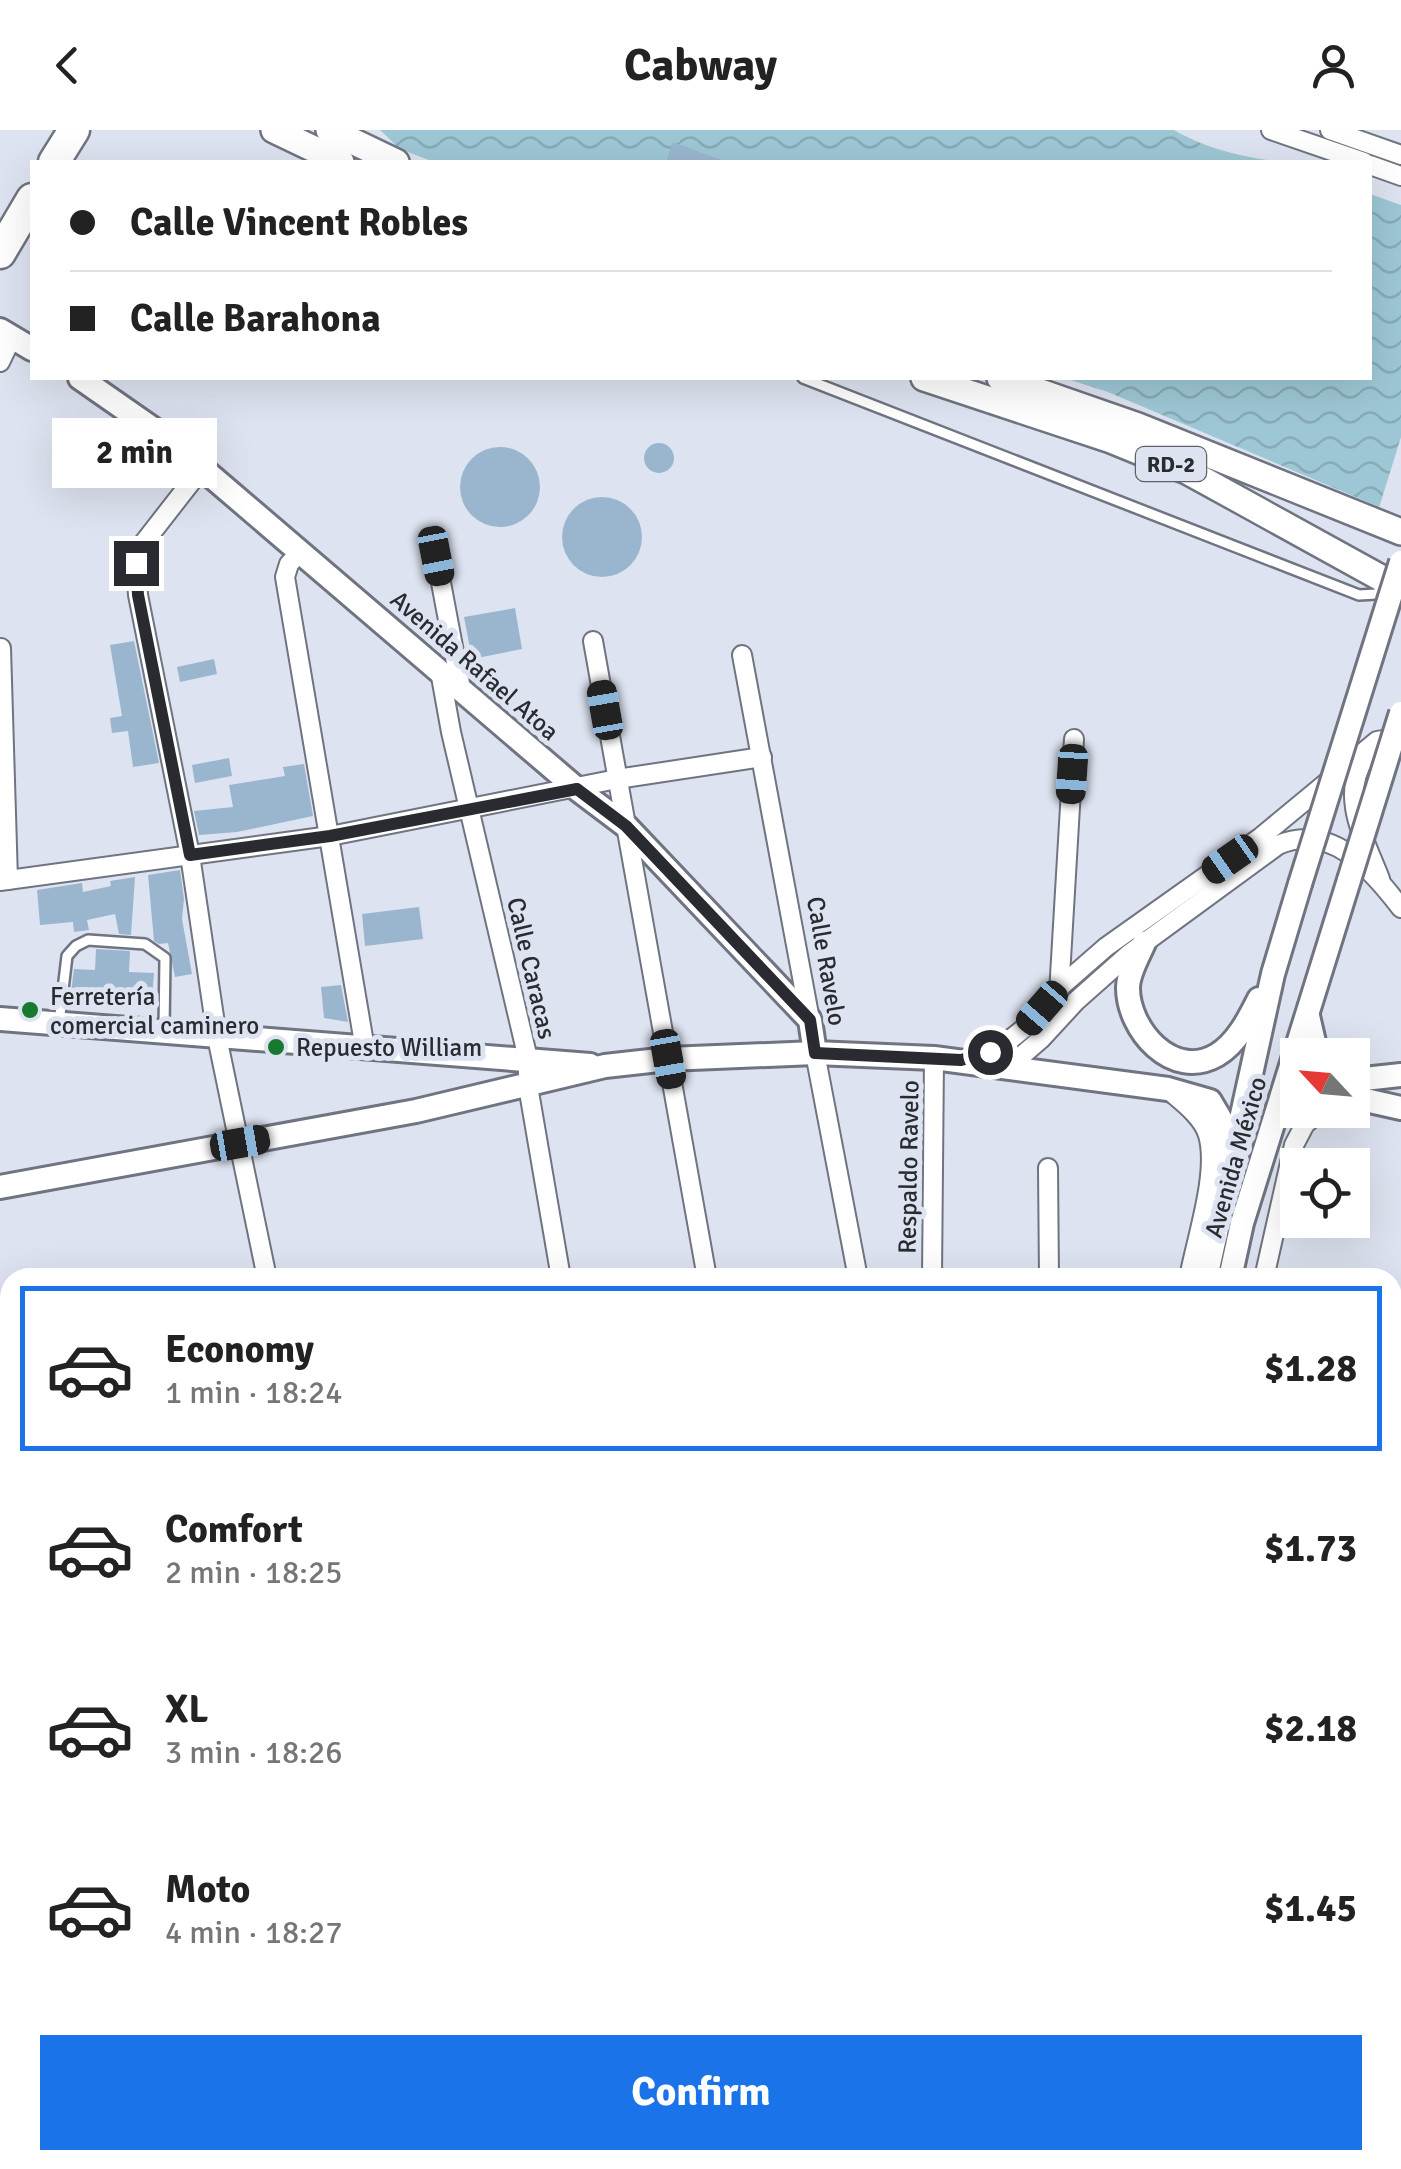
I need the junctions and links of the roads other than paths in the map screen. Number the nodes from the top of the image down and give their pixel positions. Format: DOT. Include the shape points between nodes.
graph roads {
  1 [pos="74,130"];
  2 [pos="274,130"];
  3 [pos="329,130"];
  4 [pos="1271,130"];
  5 [pos="1330,130"];
  6 [pos="1401,155"];
  7 [pos="55,160"];
  8 [pos="338,160"];
  9 [pos="392,160"];
  10 [pos="1356,160"];
  11 [pos="1372,166"];
  12 [pos="1401,176"];
  13 [pos="30,202"];
  14 [pos="0,253"];
  15 [pos="15,339"];
  16 [pos="0,362"];
  17 [pos="83,380"];
  18 [pos="808,380"];
  19 [pos="930,380"];
  20 [pos="1006,380"];
  21 [pos="202,468"];
  22 [pos="1401,532"];
  23 [pos="300,552"];
  24 [pos="436,556"];
  25 [pos="1397,578"];
  26 [pos="592,640"];
  27 [pos="2,648"];
  28 [pos="742,654"];
  29 [pos="440,672"];
  30 [pos="461,689"];
  31 [pos="1401,713"];
  32 [pos="1401,737"];
  33 [pos="1074,739"];
  34 [pos="1377,741"];
  35 [pos="762,756"];
  36 [pos="618,779"];
  37 [pos="577,789"];
  38 [pos="471,810"];
  39 [pos="626,826"];
  40 [pos="330,836"];
  41 [pos="190,855"];
  42 [pos="4,880"];
  43 [pos="1381,882"];
  44 [pos="1401,908"];
  45 [pos="1144,944"];
  46 [pos="1273,974"];
  47 [pos="1059,988"];
  48 [pos="1307,1010"];
  49 [pos="1061,1018"];
  50 [pos="0,1019"];
  51 [pos="810,1020"];
  52 [pos="59,1023"];
  53 [pos="164,1033"];
  54 [pos="218,1037"];
  55 [pos="1313,1038"];
  56 [pos="365,1049"];
  57 [pos="815,1053"];
  58 [pos="934,1058"];
  59 [pos="528,1059"];
  60 [pos="668,1059"];
  61 [pos="961,1060"];
  62 [pos="1003,1065"];
  63 [pos="605,1066"];
  64 [pos="1401,1076"];
  65 [pos="1370,1079"];
  66 [pos="528,1086"];
  67 [pos="1168,1089"];
  68 [pos="1391,1105"];
  69 [pos="1401,1120"];
  70 [pos="1280,1125"];
  71 [pos="1303,1128"];
  72 [pos="1268,1137"];
  73 [pos="240,1143"];
  74 [pos="1230,1162"];
  75 [pos="1048,1168"];
  76 [pos="0,1187"];
  77 [pos="265,1268"];
  78 [pos="559,1268"];
  79 [pos="705,1268"];
  80 [pos="856,1268"];
  81 [pos="932,1268"];
  82 [pos="1049,1268"];
  83 [pos="1191,1268"];
  84 [pos="1208,1268"];
  85 [pos="1232,1268"];
  86 [pos="1266,1268"];
  1 -- 7 [label="highway"];
  2 -- 8 [label="main road"];
  3 -- 9 [label="main road"];
  4 -- 10 [label="street"];
  5 -- 6 [label="street"];
  11 -- 12 [label="street"];
  13 -- 14 [label="highway"];
  15 -- 16 [label="street"];
  17 -- 21 [label="main road, Avenida Rafael Atoa"];
  18 -- 25 [label="lane" via="1359,595 1376,594"];
  19 -- 25 [label="main road, RD-2" via="1187,471"];
  20 -- 22 [label="main road, RD-2"];
  21 -- 23 [label="main road, Avenida Rafael Atoa"];
  21 -- 41 [label="street" via="142,545 136,563"];
  23 -- 29 [label="main road, Avenida Rafael Atoa"];
  23 -- 40 [label="street" via="285,576"];
  24 -- 30 [label="street"];
  25 -- 46 [label="main road, Avenida México, bridge"];
  26 -- 36 [label="street"];
  27 -- 42 [label="street"];
  28 -- 35 [label="street, Calle Ravelo"];
  29 -- 30 [label="main road, Avenida Rafael Atoa"];
  29 -- 38 [label="street, Calle Caracas"];
  30 -- 37 [label="main road, Avenida Rafael Atoa"];
  31 -- 48 [label="main road, Avenida México, bridge"];
  32 -- 34 [label="street"];
  33 -- 47 [label="street"];
  34 -- 43 [label="street" via="1356,771 1354,811"];
  34 -- 47 [label="street"];
  35 -- 36 [label="street"];
  35 -- 51 [label="street, Calle Ravelo"];
  36 -- 37 [label="street"];
  36 -- 39 [label="street"];
  37 -- 38 [label="street"];
  37 -- 39 [label="main road, Avenida Rafael Atoa"];
  38 -- 40 [label="street"];
  38 -- 59 [label="street, Calle Caracas"];
  39 -- 51 [label="main road, Avenida Rafael Atoa"];
  39 -- 60 [label="street"];
  40 -- 41 [label="street"];
  40 -- 56 [label="street"];
  41 -- 42 [label="street"];
  41 -- 54 [label="street"];
  43 -- 44 [label="street"];
  43 -- 45 [label="street" via="1340,848 1297,837"];
  45 -- 46 [label="main road" via="1128,983 1130,1010 1150,1044 1182,1060 1217,1054 1242,1031"];
  45 -- 49 [label="street"];
  46 -- 74 [label="main road, Avenida México"];
  47 -- 49 [label="street"];
  47 -- 61 [label="street" via="1008,1042"];
  48 -- 55 [label="main road"];
  48 -- 72 [label="main road, Avenida México"];
  49 -- 62 [label="street"];
  50 -- 52 [label="main road"];
  51 -- 57 [label="main road, Calle Ravelo"];
  52 -- 53 [label="main road"];
  52 -- 53 [label="lane" via="67,956 76,946 88,940 145,944 165,958"];
  53 -- 54 [label="main road"];
  54 -- 56 [label="main road"];
  54 -- 73 [label="street"];
  56 -- 59 [label="main road"];
  57 -- 58 [label="main road, Avenida México"];
  57 -- 60 [label="main road, Avenida México"];
  57 -- 80 [label="street, Calle Ravelo"];
  58 -- 61 [label="main road, Avenida México"];
  58 -- 81 [label="street, Respaldo Ravelo"];
  59 -- 63 [label="main road"];
  59 -- 66 [label="street, Calle Caracas"];
  60 -- 63 [label="main road, Avenida México"];
  60 -- 79 [label="street"];
  61 -- 62 [label="main road, Avenida México"];
  62 -- 67 [label="main road, Avenida México"];
  63 -- 66 [label="main road"];
  64 -- 65 [label="main road"];
  66 -- 73 [label="main road"];
  66 -- 78 [label="street, Calle Caracas"];
  67 -- 74 [label="main road, Avenida México" via="1210,1101 1223,1123"];
  67 -- 83 [label="street" via="1208,1134 1211,1164"];
  68 -- 69 [label="street"];
  70 -- 72 [label="main road"];
  71 -- 86 [label="street"];
  72 -- 85 [label="main road, Avenida México"];
  73 -- 76 [label="main road"];
  73 -- 77 [label="street"];
  74 -- 84 [label="main road, Avenida México"];
  75 -- 82 [label="street"];
}
